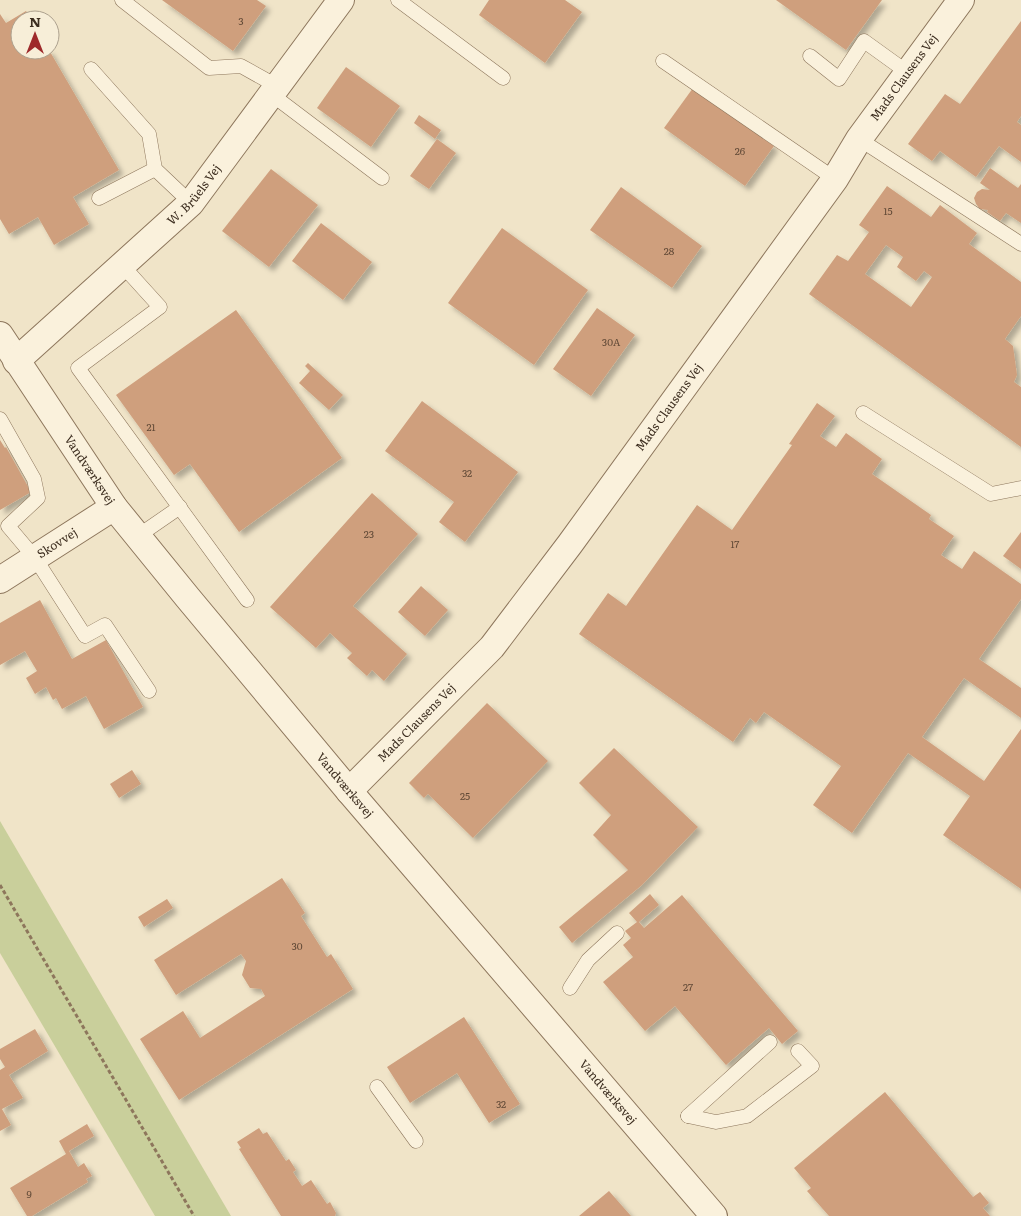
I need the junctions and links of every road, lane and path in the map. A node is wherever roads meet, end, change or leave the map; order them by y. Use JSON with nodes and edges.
{"nodes":[{"id":1,"x":122,"y":0,"type":"edge"},
{"id":2,"x":341,"y":0,"type":"edge"},
{"id":3,"x":398,"y":0,"type":"edge"},
{"id":4,"x":960,"y":0,"type":"edge"},
{"id":5,"x":810,"y":56,"type":"dead end"},
{"id":6,"x":663,"y":61,"type":"dead end"},
{"id":7,"x":92,"y":68,"type":"dead end"},
{"id":8,"x":907,"y":72,"type":"junction"},
{"id":9,"x":503,"y":78,"type":"dead end"},
{"id":10,"x":274,"y":90,"type":"junction"},
{"id":11,"x":859,"y":139,"type":"junction"},
{"id":12,"x":155,"y":169,"type":"junction"},
{"id":13,"x":382,"y":178,"type":"dead end"},
{"id":14,"x":835,"y":179,"type":"junction"},
{"id":15,"x":100,"y":198,"type":"dead end"},
{"id":16,"x":191,"y":203,"type":"junction"},
{"id":17,"x":1021,"y":244,"type":"edge"},
{"id":18,"x":122,"y":265,"type":"junction"},
{"id":19,"x":6,"y":349,"type":"edge"},
{"id":20,"x":863,"y":413,"type":"dead end"},
{"id":21,"x":0,"y":419,"type":"edge"},
{"id":22,"x":1021,"y":488,"type":"edge"},
{"id":23,"x":114,"y":507,"type":"junction"},
{"id":24,"x":180,"y":507,"type":"junction"},
{"id":25,"x":138,"y":536,"type":"junction"},
{"id":26,"x":35,"y":558,"type":"junction"},
{"id":27,"x":0,"y":580,"type":"edge"},
{"id":28,"x":248,"y":600,"type":"dead end"},
{"id":29,"x":149,"y":691,"type":"dead end"},
{"id":30,"x":349,"y":791,"type":"junction"},
{"id":31,"x":0,"y":884,"type":"edge"},
{"id":32,"x":617,"y":933,"type":"dead end"},
{"id":33,"x":570,"y":988,"type":"dead end"},
{"id":34,"x":770,"y":1042,"type":"dead end"},
{"id":35,"x":798,"y":1050,"type":"dead end"},
{"id":36,"x":377,"y":1087,"type":"dead end"},
{"id":37,"x":416,"y":1141,"type":"dead end"},
{"id":38,"x":194,"y":1216,"type":"edge"},
{"id":39,"x":714,"y":1216,"type":"edge"}],
"edges":[{"from":1,"to":10,"type":"lane"},
{"from":2,"to":10,"type":"street","name":"W. Brüels Vej"},
{"from":3,"to":9,"type":"lane"},
{"from":4,"to":8,"type":"street","name":"Mads Clausens Vej"},
{"from":5,"to":8,"type":"lane"},
{"from":6,"to":14,"type":"lane"},
{"from":7,"to":12,"type":"lane"},
{"from":8,"to":11,"type":"street","name":"Mads Clausens Vej"},
{"from":10,"to":13,"type":"lane"},
{"from":10,"to":16,"type":"street","name":"W. Brüels Vej"},
{"from":11,"to":14,"type":"street","name":"Mads Clausens Vej"},
{"from":11,"to":17,"type":"lane"},
{"from":12,"to":15,"type":"lane"},
{"from":12,"to":16,"type":"lane"},
{"from":14,"to":30,"type":"street","name":"Mads Clausens Vej"},
{"from":16,"to":18,"type":"street","name":"W. Brüels Vej"},
{"from":18,"to":19,"type":"street","name":"W. Brüels Vej"},
{"from":18,"to":24,"type":"lane"},
{"from":19,"to":23,"type":"street","name":"Vandværksvej"},
{"from":20,"to":22,"type":"lane"},
{"from":21,"to":26,"type":"lane"},
{"from":23,"to":25,"type":"street","name":"Vandværksvej"},
{"from":23,"to":26,"type":"street","name":"Skovvej"},
{"from":24,"to":25,"type":"lane"},
{"from":24,"to":28,"type":"lane"},
{"from":25,"to":30,"type":"street","name":"Vandværksvej"},
{"from":26,"to":27,"type":"street","name":"Skovvej"},
{"from":26,"to":29,"type":"lane"},
{"from":30,"to":39,"type":"street","name":"Vandværksvej"},
{"from":31,"to":38,"type":"path"},
{"from":32,"to":33,"type":"lane"},
{"from":34,"to":35,"type":"lane"},
{"from":36,"to":37,"type":"lane"}]}
